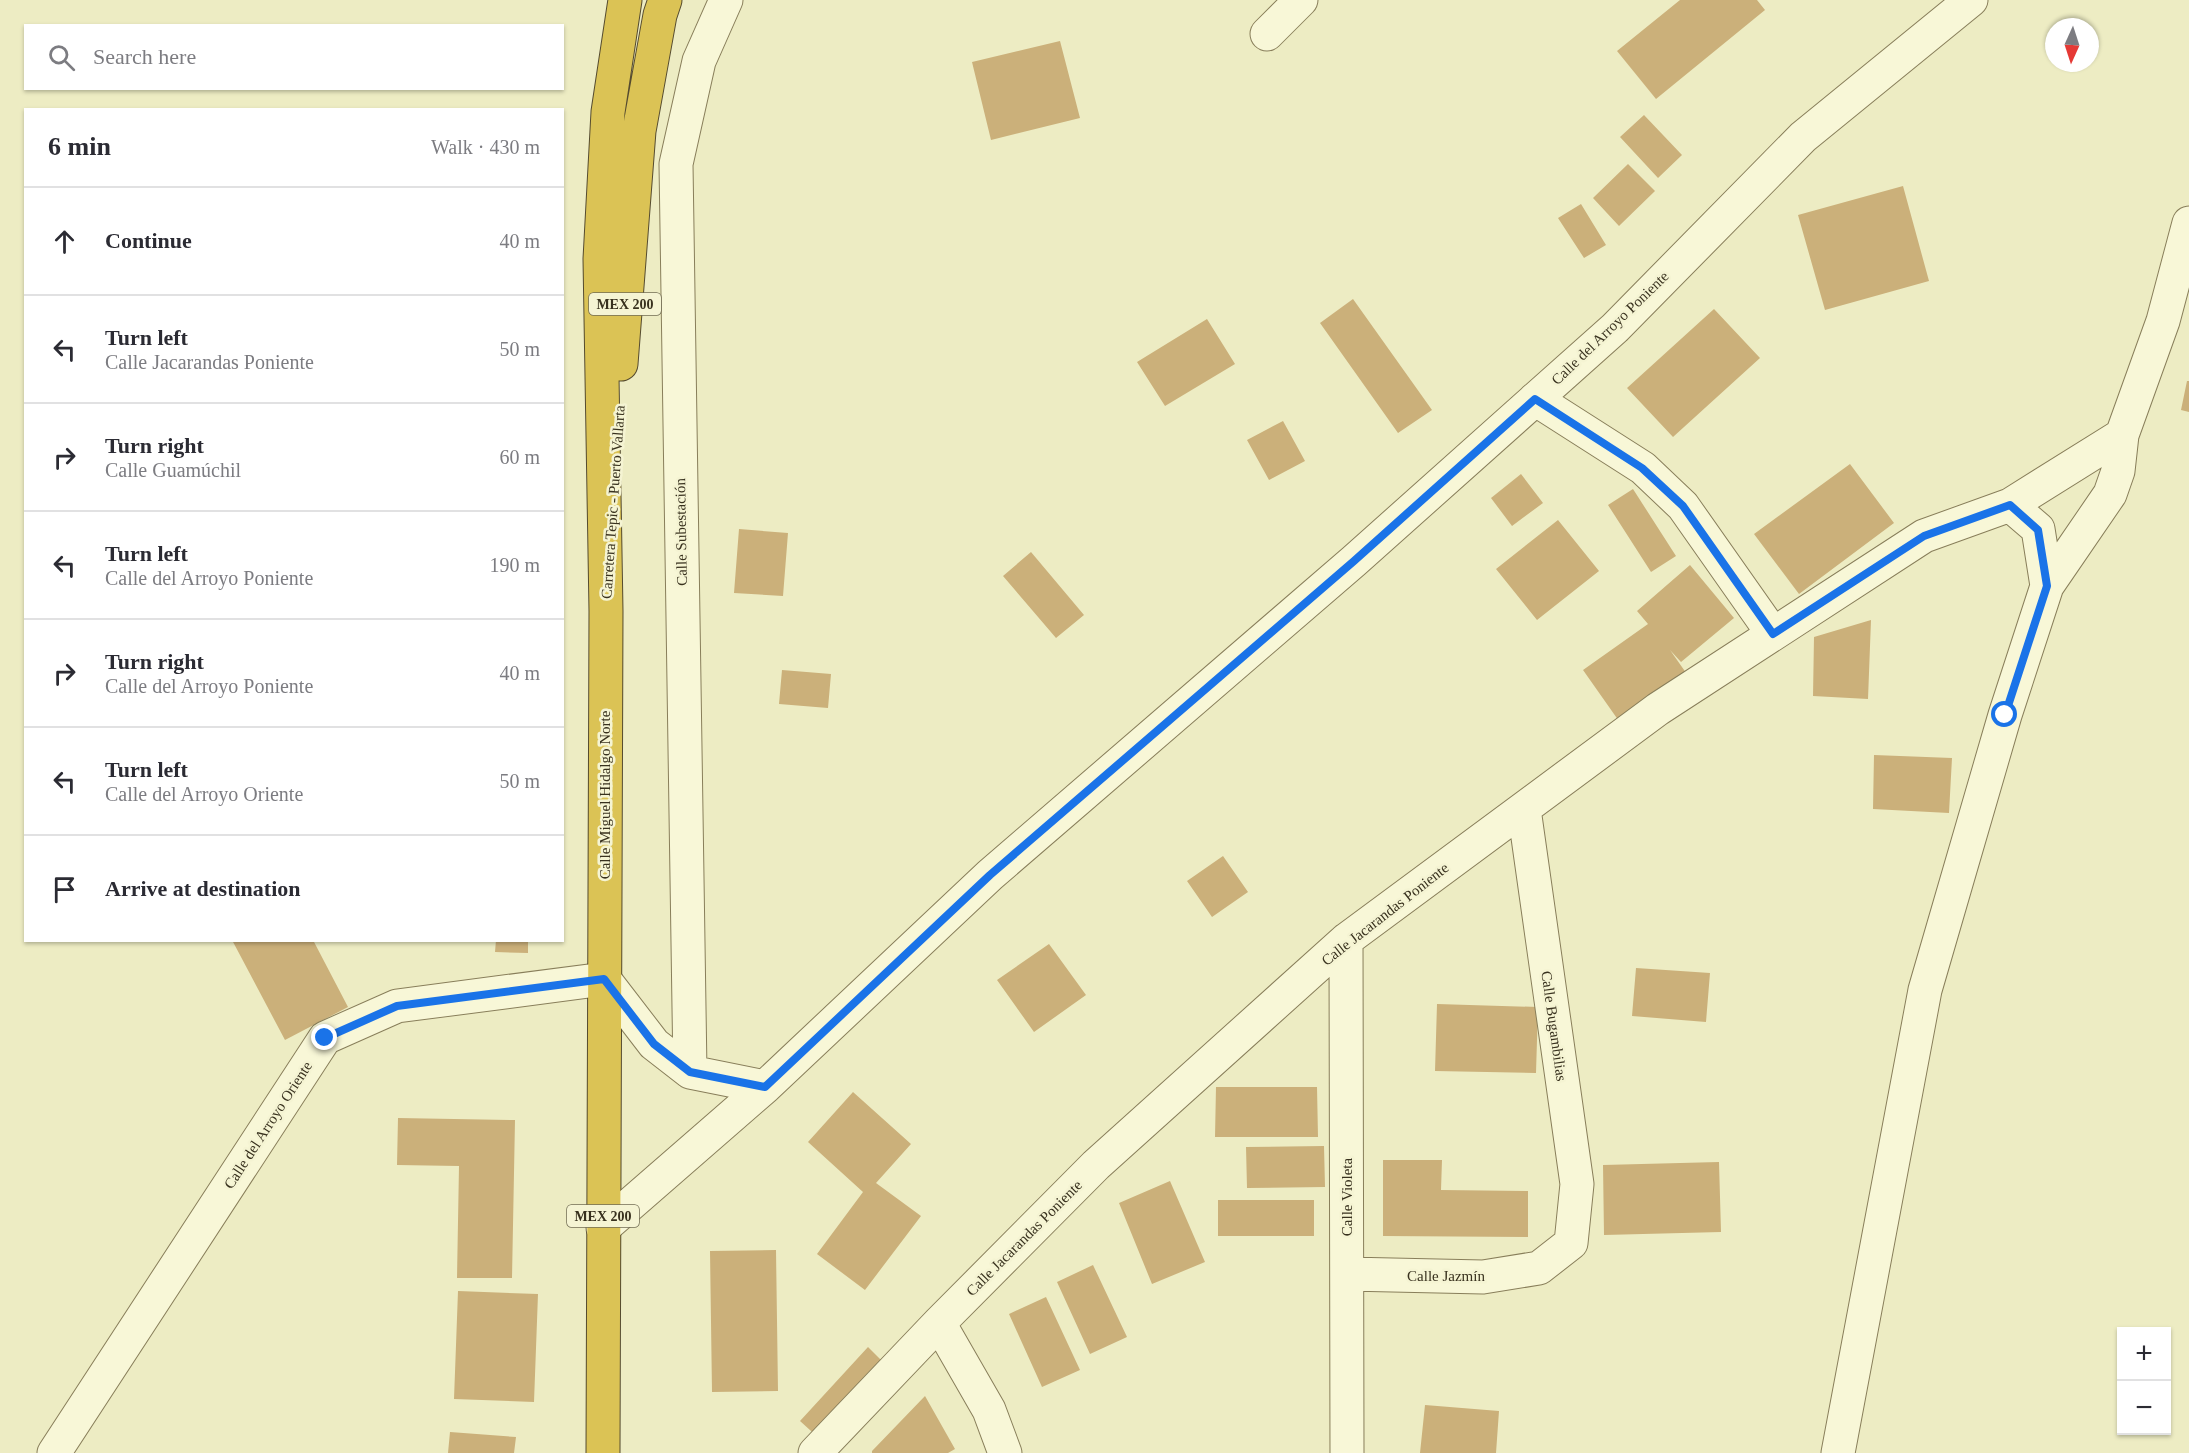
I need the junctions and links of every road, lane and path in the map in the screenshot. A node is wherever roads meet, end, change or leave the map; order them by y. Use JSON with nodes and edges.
{"nodes":[{"id":1,"x":603,"y":0,"type":"edge"},
{"id":2,"x":625,"y":0,"type":"edge"},
{"id":3,"x":665,"y":0,"type":"edge"},
{"id":4,"x":726,"y":0,"type":"edge"},
{"id":5,"x":1300,"y":0,"type":"edge"},
{"id":6,"x":1971,"y":0,"type":"edge"},
{"id":7,"x":1267,"y":34,"type":"dead end"},
{"id":8,"x":2189,"y":223,"type":"edge"},
{"id":9,"x":600,"y":259,"type":"junction"},
{"id":10,"x":1535,"y":399,"type":"junction"},
{"id":11,"x":2122,"y":435,"type":"junction"},
{"id":12,"x":2010,"y":505,"type":"junction"},
{"id":13,"x":2047,"y":586,"type":"junction"},
{"id":14,"x":606,"y":611,"type":"junction"},
{"id":15,"x":1773,"y":634,"type":"junction"},
{"id":16,"x":1524,"y":809,"type":"junction"},
{"id":17,"x":1346,"y":940,"type":"junction"},
{"id":18,"x":604,"y":979,"type":"junction"},
{"id":19,"x":690,"y":1072,"type":"junction"},
{"id":20,"x":765,"y":1087,"type":"junction"},
{"id":21,"x":603,"y":1228,"type":"junction"},
{"id":22,"x":1571,"y":1243,"type":"joint"},
{"id":23,"x":1347,"y":1274,"type":"junction"},
{"id":24,"x":939,"y":1323,"type":"junction"},
{"id":25,"x":54,"y":1453,"type":"edge"},
{"id":26,"x":603,"y":1453,"type":"edge"},
{"id":27,"x":815,"y":1453,"type":"edge"},
{"id":28,"x":1005,"y":1453,"type":"edge"},
{"id":29,"x":1347,"y":1453,"type":"edge"},
{"id":30,"x":1838,"y":1453,"type":"edge"}],
"edges":[{"from":1,"to":9,"type":"highway"},
{"from":2,"to":9,"type":"highway","name":"Carretera Tepic - Puerto Vallarta","number":"MEX 200"},
{"from":3,"to":14,"type":"highway","name":"Carretera Tepic - Puerto Vallarta","number":"MEX 200"},
{"from":4,"to":19,"type":"street","name":"Calle Subestación"},
{"from":5,"to":7,"type":"street"},
{"from":6,"to":10,"type":"street","name":"Calle del Arroyo Poniente"},
{"from":8,"to":11,"type":"street"},
{"from":9,"to":14,"type":"highway","name":"Carretera Tepic - Puerto Vallarta","number":"MEX 200"},
{"from":10,"to":15,"type":"street"},
{"from":10,"to":20,"type":"street","name":"Calle del Arroyo Poniente"},
{"from":11,"to":12,"type":"street","name":"Calle Jacarandas Poniente"},
{"from":11,"to":13,"type":"street"},
{"from":12,"to":13,"type":"street"},
{"from":12,"to":15,"type":"street","name":"Calle Jacarandas Poniente"},
{"from":13,"to":30,"type":"street"},
{"from":14,"to":18,"type":"highway","name":"Calle Miguel Hidalgo Norte","number":"MEX 200"},
{"from":15,"to":16,"type":"street","name":"Calle Jacarandas Poniente"},
{"from":16,"to":17,"type":"street","name":"Calle Jacarandas Poniente"},
{"from":16,"to":22,"type":"street","name":"Calle Bugambilias"},
{"from":17,"to":23,"type":"street","name":"Calle Violeta"},
{"from":17,"to":24,"type":"street","name":"Calle Jacarandas Poniente"},
{"from":18,"to":19,"type":"street"},
{"from":18,"to":21,"type":"highway","number":"MEX 200"},
{"from":18,"to":25,"type":"street","name":"Calle del Arroyo Oriente"},
{"from":19,"to":20,"type":"street"},
{"from":20,"to":21,"type":"street","name":"Calle del Arroyo Poniente"},
{"from":21,"to":26,"type":"highway","number":"MEX 200"},
{"from":22,"to":23,"type":"street","name":"Calle Jazmín"},
{"from":23,"to":29,"type":"street","name":"Calle Violeta"},
{"from":24,"to":27,"type":"street","name":"Calle Jacarandas Poniente"},
{"from":24,"to":28,"type":"street"}]}
